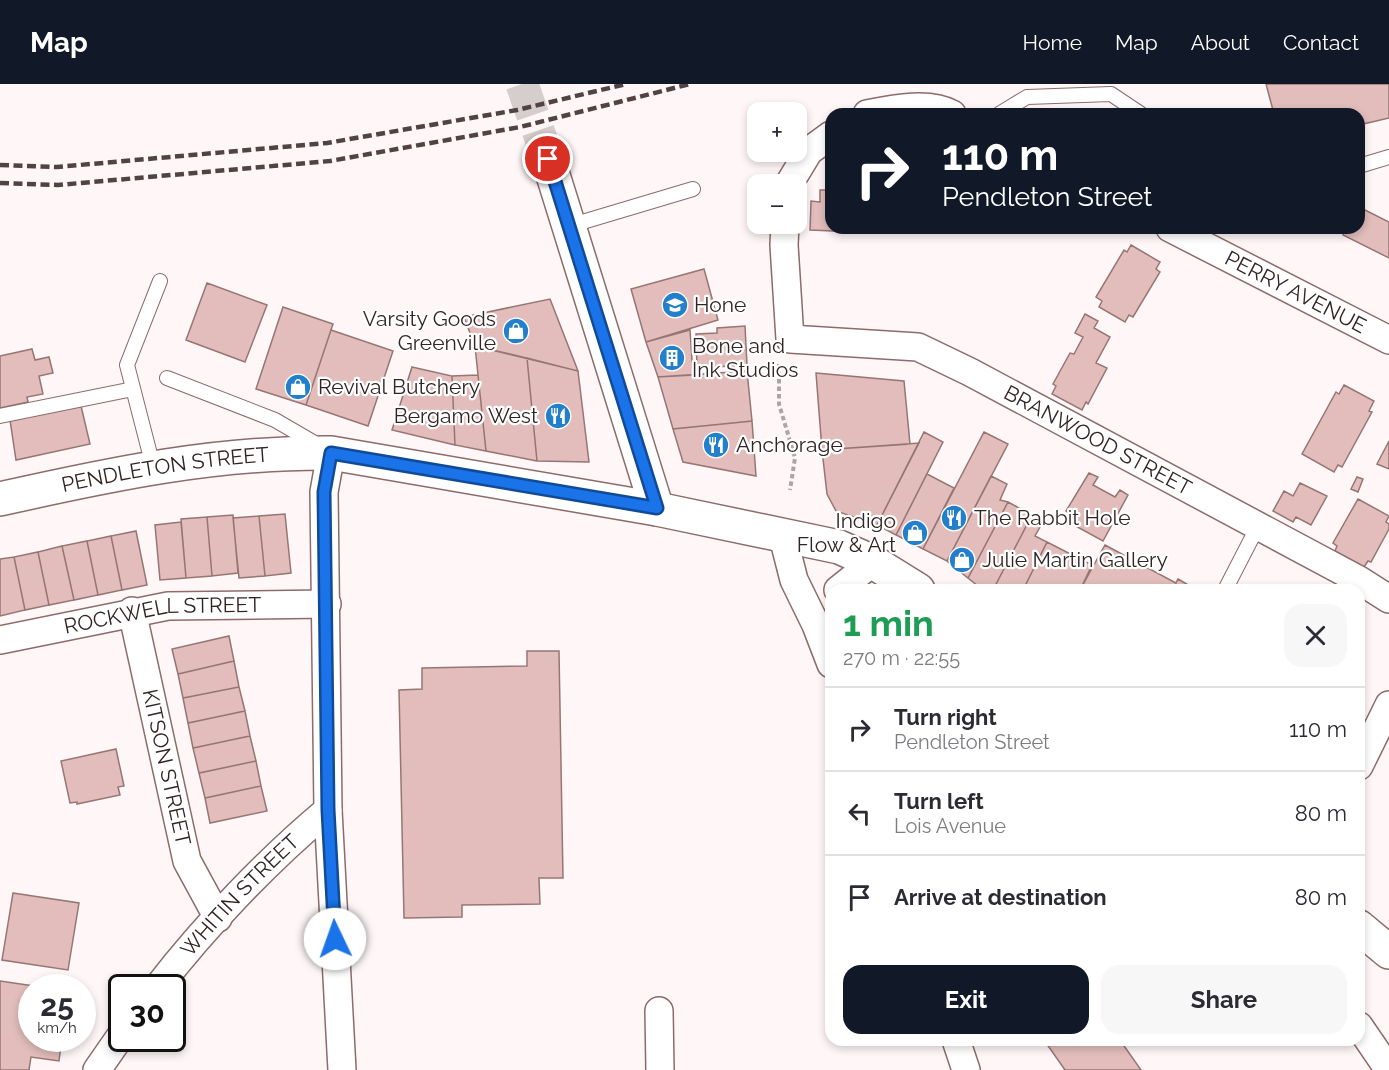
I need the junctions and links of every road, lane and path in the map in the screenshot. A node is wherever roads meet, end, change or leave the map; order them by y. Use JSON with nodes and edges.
{"nodes":[{"id":1,"x":1010,"y":108,"type":"edge"},
{"id":2,"x":1132,"y":108,"type":"edge"},
{"id":3,"x":825,"y":139,"type":"edge"},
{"id":4,"x":1389,"y":157,"type":"edge"},
{"id":5,"x":548,"y":159,"type":"tunnel mouth"},
{"id":6,"x":1365,"y":164,"type":"edge"},
{"id":7,"x":795,"y":174,"type":"edge"},
{"id":8,"x":693,"y":189,"type":"dead end"},
{"id":9,"x":569,"y":226,"type":"junction"},
{"id":10,"x":785,"y":234,"type":"edge"},
{"id":11,"x":1182,"y":234,"type":"edge"},
{"id":12,"x":160,"y":281,"type":"dead end"},
{"id":13,"x":1389,"y":340,"type":"edge"},
{"id":14,"x":788,"y":351,"type":"junction"},
{"id":15,"x":167,"y":378,"type":"dead end"},
{"id":16,"x":133,"y":389,"type":"junction"},
{"id":17,"x":0,"y":416,"type":"edge"},
{"id":18,"x":331,"y":453,"type":"junction"},
{"id":19,"x":153,"y":466,"type":"junction"},
{"id":20,"x":790,"y":490,"type":"dead end"},
{"id":21,"x":0,"y":499,"type":"edge"},
{"id":22,"x":657,"y":508,"type":"junction"},
{"id":23,"x":1258,"y":526,"type":"junction"},
{"id":24,"x":783,"y":537,"type":"junction"},
{"id":25,"x":873,"y":562,"type":"junction"},
{"id":26,"x":846,"y":584,"type":"edge"},
{"id":27,"x":908,"y":584,"type":"edge"},
{"id":28,"x":1228,"y":584,"type":"edge"},
{"id":29,"x":1362,"y":584,"type":"edge"},
{"id":30,"x":1365,"y":586,"type":"edge"},
{"id":31,"x":1389,"y":599,"type":"edge"},
{"id":32,"x":327,"y":604,"type":"junction"},
{"id":33,"x":132,"y":611,"type":"junction"},
{"id":34,"x":825,"y":611,"type":"edge"},
{"id":35,"x":816,"y":625,"type":"junction"},
{"id":36,"x":0,"y":640,"type":"edge"},
{"id":37,"x":825,"y":648,"type":"edge"},
{"id":38,"x":1389,"y":705,"type":"edge"},
{"id":39,"x":1365,"y":753,"type":"edge"},
{"id":40,"x":328,"y":810,"type":"junction"},
{"id":41,"x":218,"y":918,"type":"junction"},
{"id":42,"x":1365,"y":932,"type":"edge"},
{"id":43,"x":1389,"y":952,"type":"edge"},
{"id":44,"x":169,"y":974,"type":"edge"},
{"id":45,"x":659,"y":1011,"type":"dead end"},
{"id":46,"x":1365,"y":1035,"type":"edge"},
{"id":47,"x":958,"y":1046,"type":"edge"},
{"id":48,"x":110,"y":1052,"type":"edge"},
{"id":49,"x":98,"y":1070,"type":"edge"},
{"id":50,"x":342,"y":1070,"type":"edge"},
{"id":51,"x":660,"y":1070,"type":"edge"},
{"id":52,"x":966,"y":1070,"type":"edge"},
{"id":53,"x":1389,"y":1070,"type":"edge"}],
"edges":[{"from":1,"to":2,"type":"lane"},
{"from":3,"to":7,"type":"street"},
{"from":4,"to":6,"type":"lane"},
{"from":5,"to":9,"type":"main road"},
{"from":8,"to":9,"type":"lane"},
{"from":9,"to":22,"type":"main road"},
{"from":10,"to":14,"type":"street"},
{"from":11,"to":13,"type":"street","name":"PERRY AVENUE"},
{"from":12,"to":16,"type":"lane"},
{"from":14,"to":20,"type":"path"},
{"from":14,"to":23,"type":"street","name":"BRANWOOD STREET"},
{"from":15,"to":18,"type":"lane","name":"PENDLETON STREET"},
{"from":16,"to":17,"type":"lane"},
{"from":16,"to":19,"type":"lane"},
{"from":18,"to":19,"type":"main road","name":"PENDLETON STREET"},
{"from":18,"to":22,"type":"main road","name":"PENDLETON STREET"},
{"from":18,"to":32,"type":"street"},
{"from":19,"to":21,"type":"main road","name":"PENDLETON STREET"},
{"from":22,"to":24,"type":"main road","name":"PENDLETON STREET"},
{"from":23,"to":28,"type":"lane"},
{"from":23,"to":29,"type":"street","name":"BRANWOOD STREET"},
{"from":24,"to":25,"type":"main road","name":"PENDLETON STREET"},
{"from":24,"to":35,"type":"street"},
{"from":25,"to":26,"type":"street"},
{"from":25,"to":27,"type":"main road","name":"PENDLETON STREET"},
{"from":30,"to":31,"type":"street","name":"BRANWOOD STREET"},
{"from":32,"to":33,"type":"street","name":"ROCKWELL STREET"},
{"from":32,"to":40,"type":"street"},
{"from":33,"to":36,"type":"street","name":"ROCKWELL STREET"},
{"from":33,"to":41,"type":"street","name":"KITSON STREET"},
{"from":34,"to":35,"type":"street"},
{"from":35,"to":37,"type":"street"},
{"from":38,"to":39,"type":"street"},
{"from":40,"to":41,"type":"street","name":"WHITIN STREET"},
{"from":40,"to":50,"type":"street"},
{"from":41,"to":44,"type":"street","name":"WHITIN STREET"},
{"from":42,"to":43,"type":"main road"},
{"from":45,"to":51,"type":"street"},
{"from":46,"to":53,"type":"street"},
{"from":47,"to":52,"type":"street"},
{"from":48,"to":49,"type":"street"}]}
